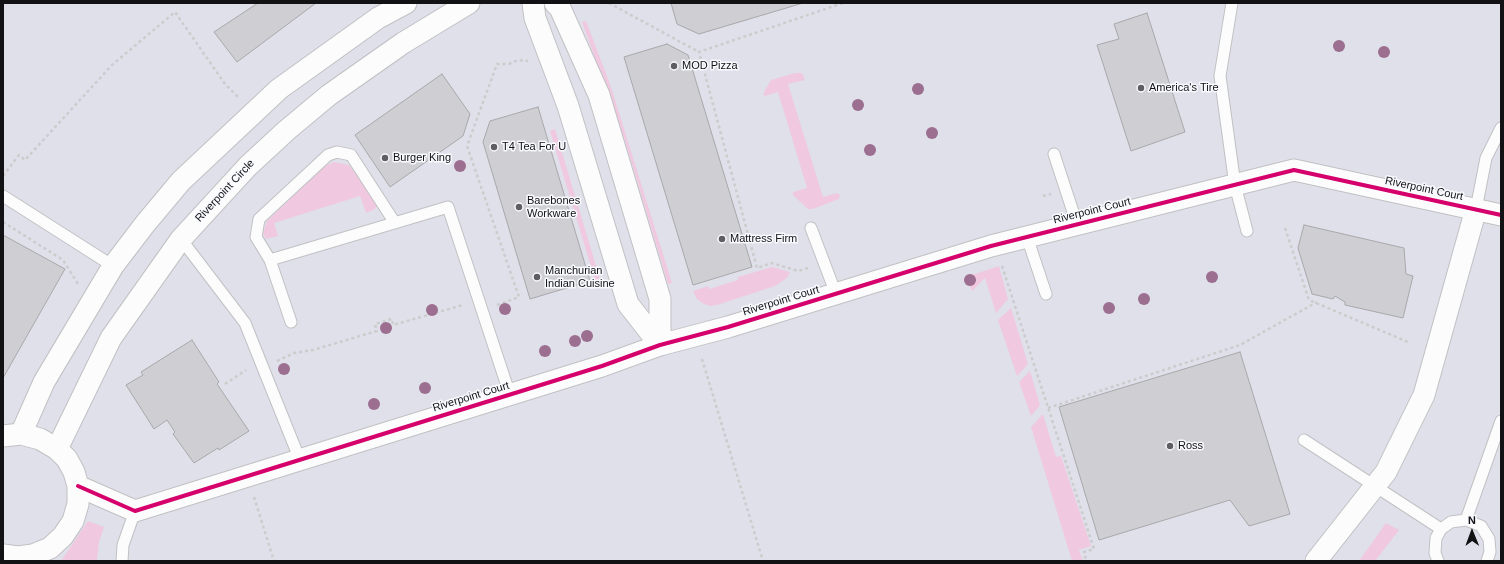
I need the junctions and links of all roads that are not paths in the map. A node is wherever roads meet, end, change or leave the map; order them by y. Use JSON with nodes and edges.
{"nodes":[{"id":1,"x":406,"y":3,"type":"edge"},
{"id":2,"x":469,"y":3,"type":"edge"},
{"id":3,"x":533,"y":3,"type":"edge"},
{"id":4,"x":555,"y":3,"type":"edge"},
{"id":5,"x":1232,"y":3,"type":"edge"},
{"id":6,"x":1501,"y":128,"type":"edge"},
{"id":7,"x":1054,"y":154,"type":"dead end"},
{"id":8,"x":1235,"y":185,"type":"junction"},
{"id":9,"x":3,"y":196,"type":"edge"},
{"id":10,"x":1476,"y":209,"type":"junction"},
{"id":11,"x":1501,"y":215,"type":"edge"},
{"id":12,"x":395,"y":223,"type":"junction"},
{"id":13,"x":1077,"y":224,"type":"junction"},
{"id":14,"x":811,"y":228,"type":"dead end"},
{"id":15,"x":1247,"y":230,"type":"dead end"},
{"id":16,"x":1027,"y":237,"type":"junction"},
{"id":17,"x":181,"y":239,"type":"junction"},
{"id":18,"x":270,"y":260,"type":"junction"},
{"id":19,"x":113,"y":266,"type":"junction"},
{"id":20,"x":836,"y":294,"type":"junction"},
{"id":21,"x":1046,"y":294,"type":"dead end"},
{"id":22,"x":291,"y":322,"type":"dead end"},
{"id":23,"x":660,"y":346,"type":"junction"},
{"id":24,"x":510,"y":395,"type":"junction"},
{"id":25,"x":1501,"y":421,"type":"edge"},
{"id":26,"x":12,"y":435,"type":"edge"},
{"id":27,"x":1304,"y":440,"type":"dead end"},
{"id":28,"x":57,"y":449,"type":"junction"},
{"id":29,"x":300,"y":460,"type":"junction"},
{"id":30,"x":78,"y":486,"type":"junction"},
{"id":31,"x":1375,"y":487,"type":"junction"},
{"id":32,"x":135,"y":511,"type":"junction"},
{"id":33,"x":1466,"y":520,"type":"junction"},
{"id":34,"x":1441,"y":529,"type":"junction"},
{"id":35,"x":3,"y":555,"type":"edge"},
{"id":36,"x":34,"y":558,"type":"edge"},
{"id":37,"x":122,"y":561,"type":"edge"},
{"id":38,"x":1316,"y":561,"type":"edge"},
{"id":39,"x":1438,"y":561,"type":"edge"},
{"id":40,"x":1487,"y":561,"type":"edge"}],
"edges":[{"from":1,"to":19,"type":"street"},
{"from":2,"to":17,"type":"street","name":"Riverpoint Circle"},
{"from":3,"to":23,"type":"street"},
{"from":4,"to":23,"type":"street"},
{"from":5,"to":8,"type":"lane"},
{"from":6,"to":10,"type":"lane"},
{"from":7,"to":13,"type":"lane"},
{"from":8,"to":10,"type":"street","name":"Riverpoint Court"},
{"from":8,"to":13,"type":"street","name":"Riverpoint Court"},
{"from":8,"to":15,"type":"lane"},
{"from":9,"to":19,"type":"lane"},
{"from":10,"to":11,"type":"street","name":"Riverpoint Court"},
{"from":10,"to":31,"type":"street"},
{"from":12,"to":18,"type":"lane"},
{"from":12,"to":18,"type":"lane"},
{"from":12,"to":24,"type":"lane"},
{"from":13,"to":16,"type":"street","name":"Riverpoint Court"},
{"from":14,"to":20,"type":"lane"},
{"from":16,"to":20,"type":"street","name":"Riverpoint Court"},
{"from":16,"to":21,"type":"lane"},
{"from":17,"to":28,"type":"street","name":"Riverpoint Circle"},
{"from":17,"to":29,"type":"lane"},
{"from":18,"to":22,"type":"lane"},
{"from":19,"to":26,"type":"street"},
{"from":20,"to":23,"type":"street","name":"Riverpoint Court"},
{"from":23,"to":24,"type":"street","name":"Riverpoint Court"},
{"from":24,"to":29,"type":"street","name":"Riverpoint Court"},
{"from":25,"to":33,"type":"lane"},
{"from":26,"to":28,"type":"street"},
{"from":27,"to":31,"type":"lane"},
{"from":28,"to":30,"type":"street"},
{"from":29,"to":32,"type":"street","name":"Riverpoint Court"},
{"from":30,"to":32,"type":"street"},
{"from":30,"to":36,"type":"street"},
{"from":31,"to":34,"type":"lane"},
{"from":31,"to":38,"type":"street"},
{"from":32,"to":37,"type":"lane"},
{"from":33,"to":34,"type":"lane"},
{"from":33,"to":40,"type":"lane"},
{"from":34,"to":39,"type":"lane"},
{"from":35,"to":36,"type":"street"}]}
